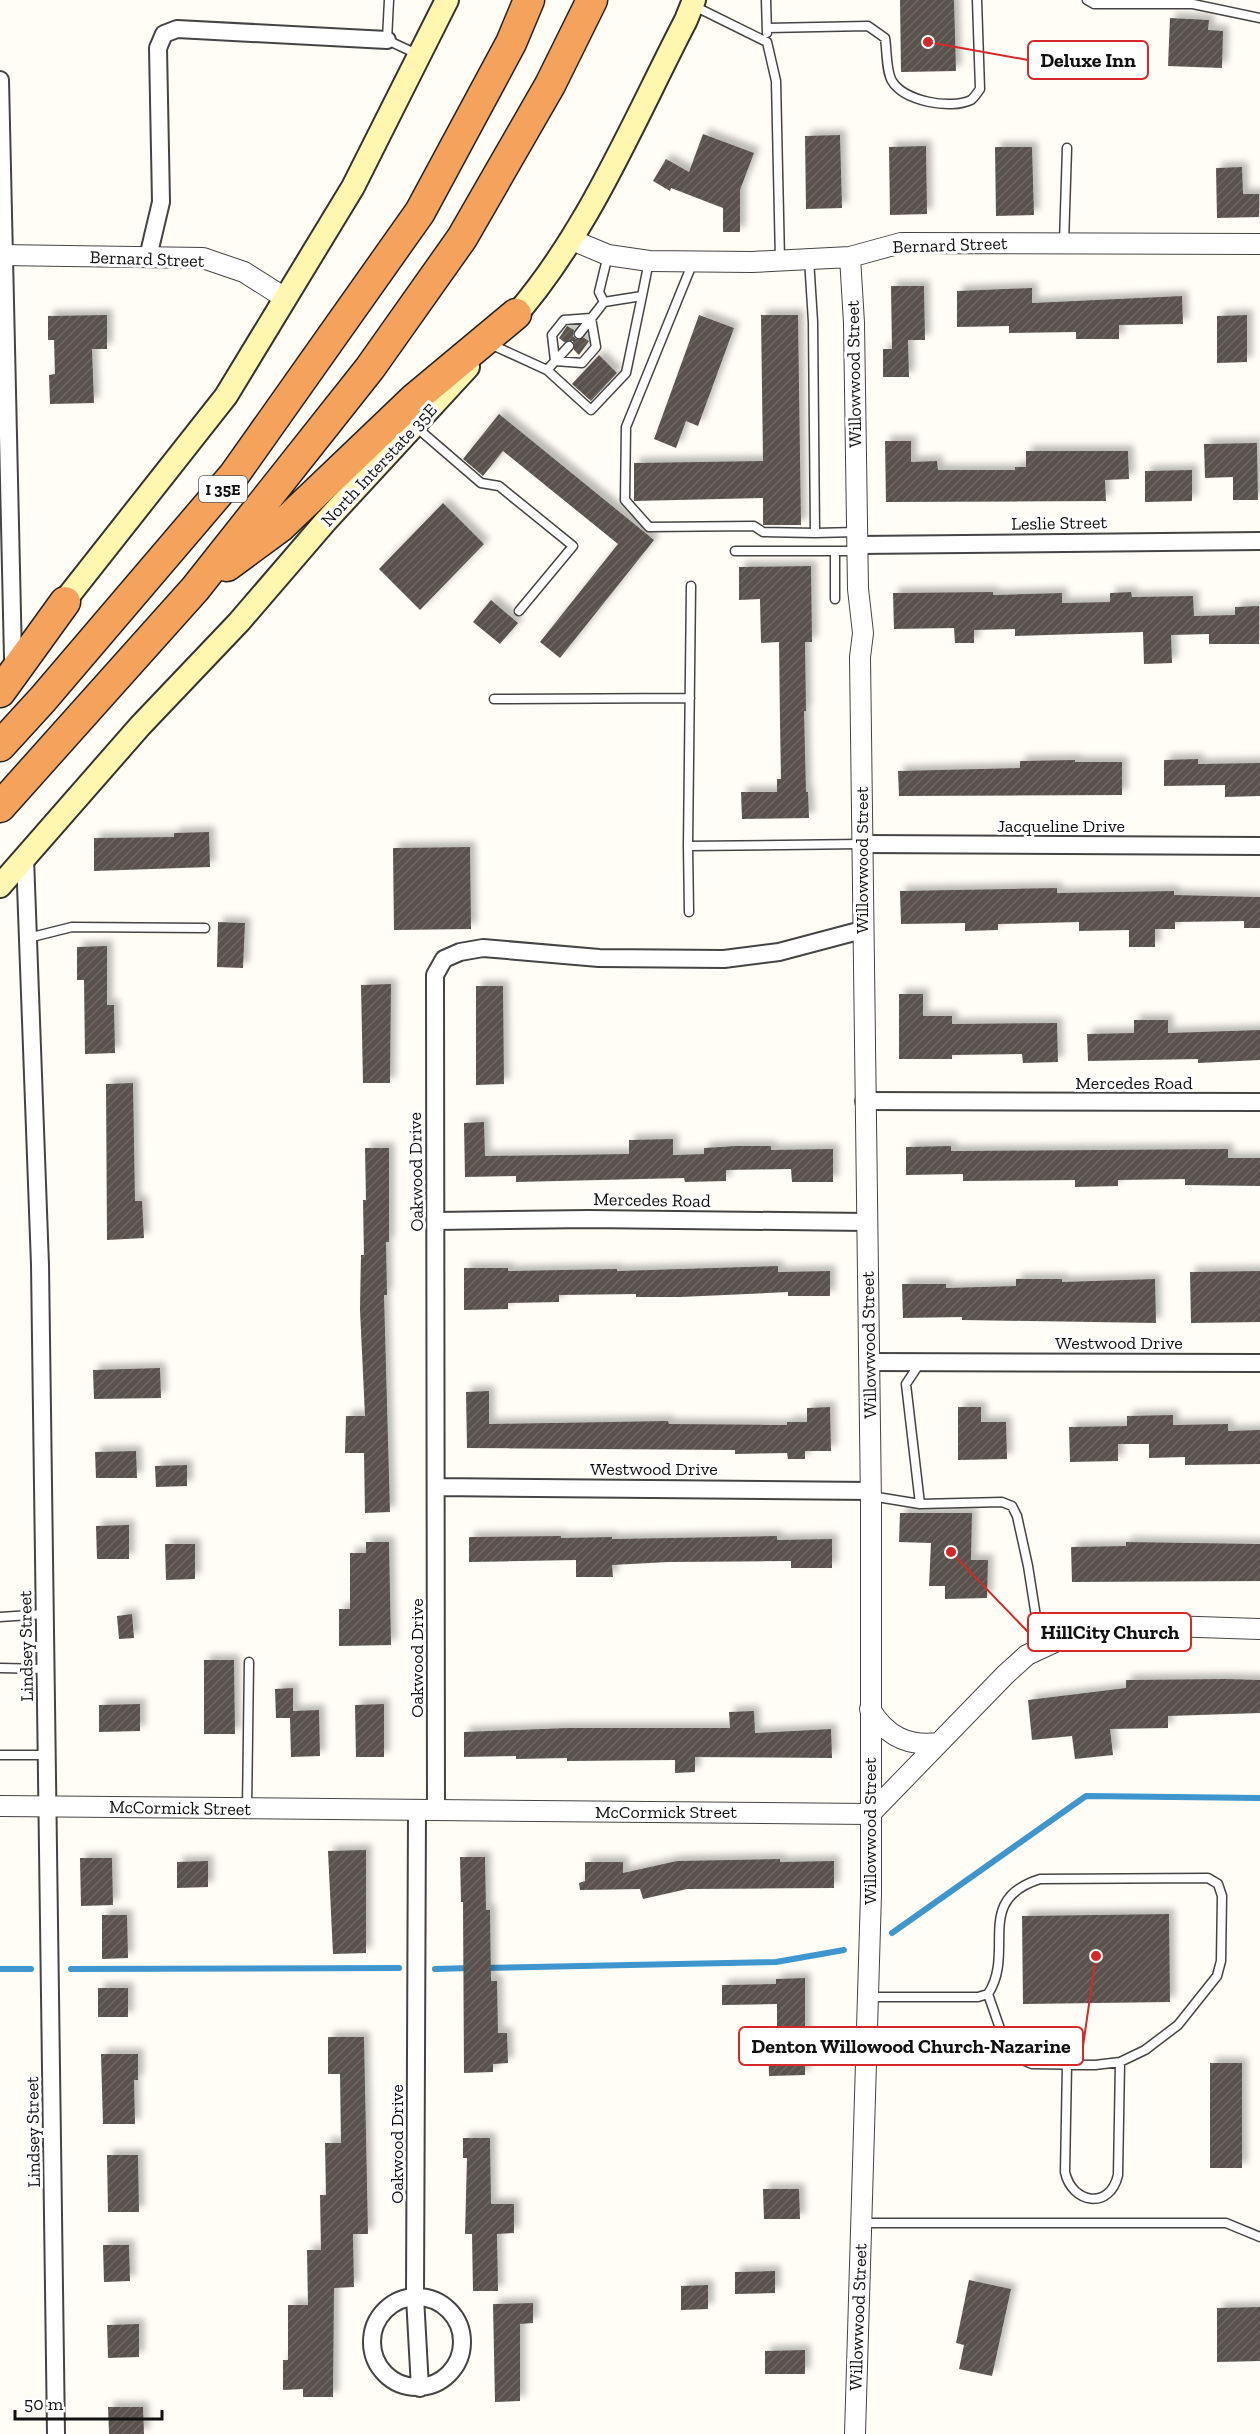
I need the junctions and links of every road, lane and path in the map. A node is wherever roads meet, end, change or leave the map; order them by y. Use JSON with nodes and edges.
{"nodes":[{"id":1,"x":389,"y":0,"type":"edge"},
{"id":2,"x":447,"y":0,"type":"edge"},
{"id":3,"x":529,"y":0,"type":"edge"},
{"id":4,"x":592,"y":0,"type":"edge"},
{"id":5,"x":766,"y":0,"type":"edge"},
{"id":6,"x":977,"y":0,"type":"edge"},
{"id":7,"x":1087,"y":0,"type":"edge"},
{"id":8,"x":1184,"y":2,"type":"edge"},
{"id":9,"x":693,"y":3,"type":"edge"},
{"id":10,"x":1260,"y":18,"type":"edge"},
{"id":11,"x":767,"y":28,"type":"junction"},
{"id":12,"x":387,"y":40,"type":"junction"},
{"id":13,"x":767,"y":42,"type":"junction"},
{"id":14,"x":420,"y":55,"type":"junction"},
{"id":15,"x":0,"y":80,"type":"edge"},
{"id":16,"x":1067,"y":148,"type":"dead end"},
{"id":17,"x":572,"y":240,"type":"junction"},
{"id":18,"x":1064,"y":243,"type":"junction"},
{"id":19,"x":1260,"y":244,"type":"edge"},
{"id":20,"x":2,"y":255,"type":"edge"},
{"id":21,"x":608,"y":255,"type":"junction"},
{"id":22,"x":148,"y":257,"type":"junction"},
{"id":23,"x":850,"y":257,"type":"junction"},
{"id":24,"x":809,"y":259,"type":"junction"},
{"id":25,"x":780,"y":260,"type":"junction"},
{"id":26,"x":649,"y":261,"type":"junction"},
{"id":27,"x":693,"y":261,"type":"junction"},
{"id":28,"x":642,"y":296,"type":"junction"},
{"id":29,"x":285,"y":298,"type":"junction"},
{"id":30,"x":604,"y":302,"type":"junction"},
{"id":31,"x":516,"y":314,"type":"joint"},
{"id":32,"x":591,"y":318,"type":"junction"},
{"id":33,"x":579,"y":334,"type":"dead end"},
{"id":34,"x":487,"y":343,"type":"junction"},
{"id":35,"x":568,"y":346,"type":"dead end"},
{"id":36,"x":555,"y":361,"type":"junction"},
{"id":37,"x":547,"y":370,"type":"junction"},
{"id":38,"x":416,"y":426,"type":"junction"},
{"id":39,"x":815,"y":532,"type":"junction"},
{"id":40,"x":1260,"y":541,"type":"edge"},
{"id":41,"x":858,"y":543,"type":"junction"},
{"id":42,"x":735,"y":551,"type":"dead end"},
{"id":43,"x":835,"y":551,"type":"junction"},
{"id":44,"x":691,"y":586,"type":"dead end"},
{"id":45,"x":195,"y":589,"type":"junction"},
{"id":46,"x":835,"y":598,"type":"dead end"},
{"id":47,"x":65,"y":602,"type":"junction"},
{"id":48,"x":519,"y":611,"type":"dead end"},
{"id":49,"x":7,"y":666,"type":"edge"},
{"id":50,"x":0,"y":692,"type":"edge"},
{"id":51,"x":690,"y":698,"type":"junction"},
{"id":52,"x":494,"y":699,"type":"dead end"},
{"id":53,"x":0,"y":746,"type":"edge"},
{"id":54,"x":0,"y":807,"type":"edge"},
{"id":55,"x":862,"y":844,"type":"junction"},
{"id":56,"x":688,"y":846,"type":"junction"},
{"id":57,"x":1260,"y":846,"type":"edge"},
{"id":58,"x":25,"y":858,"type":"junction"},
{"id":59,"x":0,"y":886,"type":"edge"},
{"id":60,"x":689,"y":912,"type":"dead end"},
{"id":61,"x":205,"y":928,"type":"dead end"},
{"id":62,"x":862,"y":930,"type":"junction"},
{"id":63,"x":28,"y":938,"type":"junction"},
{"id":64,"x":864,"y":1101,"type":"junction"},
{"id":65,"x":1260,"y":1102,"type":"edge"},
{"id":66,"x":436,"y":1221,"type":"junction"},
{"id":67,"x":867,"y":1222,"type":"junction"},
{"id":68,"x":869,"y":1362,"type":"junction"},
{"id":69,"x":920,"y":1362,"type":"junction"},
{"id":70,"x":1260,"y":1363,"type":"edge"},
{"id":71,"x":437,"y":1487,"type":"junction"},
{"id":72,"x":871,"y":1498,"type":"junction"},
{"id":73,"x":920,"y":1504,"type":"junction"},
{"id":74,"x":45,"y":1614,"type":"junction"},
{"id":75,"x":0,"y":1617,"type":"edge"},
{"id":76,"x":1260,"y":1629,"type":"edge"},
{"id":77,"x":1055,"y":1641,"type":"junction"},
{"id":78,"x":249,"y":1662,"type":"dead end"},
{"id":79,"x":0,"y":1668,"type":"edge"},
{"id":80,"x":46,"y":1669,"type":"junction"},
{"id":81,"x":870,"y":1709,"type":"junction"},
{"id":82,"x":939,"y":1743,"type":"junction"},
{"id":83,"x":0,"y":1755,"type":"edge"},
{"id":84,"x":47,"y":1755,"type":"junction"},
{"id":85,"x":0,"y":1806,"type":"edge"},
{"id":86,"x":48,"y":1807,"type":"junction"},
{"id":87,"x":247,"y":1809,"type":"junction"},
{"id":88,"x":427,"y":1811,"type":"junction"},
{"id":89,"x":870,"y":1814,"type":"junction"},
{"id":90,"x":988,"y":1994,"type":"junction"},
{"id":91,"x":867,"y":1997,"type":"junction"},
{"id":92,"x":1120,"y":2062,"type":"junction"},
{"id":93,"x":1067,"y":2065,"type":"junction"},
{"id":94,"x":860,"y":2223,"type":"junction"},
{"id":95,"x":1260,"y":2237,"type":"edge"},
{"id":96,"x":415,"y":2297,"type":"junction"},
{"id":97,"x":420,"y":2388,"type":"junction"},
{"id":98,"x":56,"y":2434,"type":"edge"},
{"id":99,"x":855,"y":2434,"type":"edge"}],
"edges":[{"from":1,"to":12,"type":"lane"},
{"from":2,"to":14,"type":"main road"},
{"from":3,"to":53,"type":"highway","number":"I 35E"},
{"from":4,"to":45,"type":"highway","number":"I 35E"},
{"from":5,"to":11,"type":"lane"},
{"from":6,"to":11,"type":"lane"},
{"from":7,"to":8,"type":"lane"},
{"from":8,"to":10,"type":"lane"},
{"from":9,"to":13,"type":"lane"},
{"from":9,"to":17,"type":"main road"},
{"from":11,"to":13,"type":"lane"},
{"from":12,"to":14,"type":"lane"},
{"from":12,"to":22,"type":"street"},
{"from":13,"to":25,"type":"lane"},
{"from":14,"to":29,"type":"main road"},
{"from":15,"to":20,"type":"street"},
{"from":16,"to":18,"type":"lane"},
{"from":17,"to":21,"type":"street","name":"Bernard Street"},
{"from":17,"to":31,"type":"main road"},
{"from":18,"to":19,"type":"street","name":"Bernard Street"},
{"from":18,"to":23,"type":"street","name":"Bernard Street"},
{"from":20,"to":22,"type":"street","name":"Bernard Street"},
{"from":20,"to":49,"type":"street"},
{"from":21,"to":26,"type":"street","name":"Bernard Street"},
{"from":21,"to":30,"type":"lane"},
{"from":22,"to":29,"type":"street","name":"Bernard Street"},
{"from":23,"to":24,"type":"street","name":"Bernard Street"},
{"from":23,"to":41,"type":"street","name":"Willowwood Street"},
{"from":24,"to":25,"type":"street","name":"Bernard Street"},
{"from":24,"to":39,"type":"lane"},
{"from":25,"to":27,"type":"street","name":"Bernard Street"},
{"from":26,"to":27,"type":"street","name":"Bernard Street"},
{"from":26,"to":28,"type":"lane"},
{"from":27,"to":39,"type":"lane"},
{"from":28,"to":30,"type":"lane"},
{"from":28,"to":37,"type":"lane"},
{"from":29,"to":47,"type":"main road"},
{"from":30,"to":32,"type":"lane"},
{"from":31,"to":34,"type":"highway"},
{"from":32,"to":33,"type":"lane"},
{"from":32,"to":36,"type":"lane"},
{"from":32,"to":36,"type":"lane"},
{"from":34,"to":37,"type":"lane"},
{"from":34,"to":38,"type":"main road","name":"North Interstate 35E"},
{"from":34,"to":45,"type":"highway"},
{"from":35,"to":36,"type":"lane"},
{"from":36,"to":37,"type":"lane"},
{"from":38,"to":48,"type":"lane"},
{"from":38,"to":58,"type":"main road","name":"North Interstate 35E"},
{"from":39,"to":41,"type":"lane"},
{"from":40,"to":41,"type":"street","name":"Leslie Street"},
{"from":41,"to":43,"type":"lane"},
{"from":41,"to":55,"type":"street","name":"Willowwood Street"},
{"from":42,"to":43,"type":"lane"},
{"from":43,"to":46,"type":"lane"},
{"from":44,"to":51,"type":"lane"},
{"from":45,"to":54,"type":"highway","number":"I 35E"},
{"from":47,"to":49,"type":"main road"},
{"from":47,"to":50,"type":"highway"},
{"from":51,"to":52,"type":"lane"},
{"from":51,"to":56,"type":"lane"},
{"from":55,"to":56,"type":"lane"},
{"from":55,"to":57,"type":"street","name":"Jacqueline Drive"},
{"from":55,"to":62,"type":"street","name":"Willowwood Street"},
{"from":56,"to":60,"type":"lane"},
{"from":58,"to":59,"type":"main road","name":"North Interstate 35E"},
{"from":58,"to":63,"type":"street","name":"Lindsey Street"},
{"from":61,"to":63,"type":"lane"},
{"from":62,"to":64,"type":"street","name":"Willowwood Street"},
{"from":62,"to":66,"type":"street","name":"Oakwood Drive"},
{"from":63,"to":74,"type":"street","name":"Lindsey Street"},
{"from":64,"to":65,"type":"street","name":"Mercedes Road"},
{"from":64,"to":67,"type":"street","name":"Willowwood Street"},
{"from":66,"to":67,"type":"street","name":"Mercedes Road"},
{"from":66,"to":71,"type":"street","name":"Oakwood Drive"},
{"from":67,"to":68,"type":"street","name":"Willowwood Street"},
{"from":68,"to":69,"type":"street","name":"Westwood Drive"},
{"from":68,"to":72,"type":"street","name":"Willowwood Street"},
{"from":69,"to":70,"type":"street","name":"Westwood Drive"},
{"from":69,"to":73,"type":"lane"},
{"from":71,"to":72,"type":"street","name":"Westwood Drive"},
{"from":71,"to":88,"type":"street","name":"Oakwood Drive"},
{"from":72,"to":73,"type":"lane"},
{"from":72,"to":81,"type":"street","name":"Willowwood Street"},
{"from":73,"to":77,"type":"lane"},
{"from":74,"to":75,"type":"lane"},
{"from":74,"to":80,"type":"street","name":"Lindsey Street"},
{"from":76,"to":77,"type":"street"},
{"from":77,"to":82,"type":"street"},
{"from":78,"to":87,"type":"lane"},
{"from":79,"to":80,"type":"lane"},
{"from":80,"to":84,"type":"street","name":"Lindsey Street"},
{"from":81,"to":82,"type":"street"},
{"from":81,"to":89,"type":"street","name":"Willowwood Street"},
{"from":82,"to":89,"type":"street"},
{"from":83,"to":84,"type":"lane"},
{"from":84,"to":86,"type":"street","name":"Lindsey Street"},
{"from":85,"to":86,"type":"street","name":"McCormick Street"},
{"from":86,"to":87,"type":"street","name":"McCormick Street"},
{"from":86,"to":98,"type":"street","name":"Lindsey Street"},
{"from":87,"to":88,"type":"street","name":"McCormick Street"},
{"from":88,"to":89,"type":"street","name":"McCormick Street"},
{"from":88,"to":96,"type":"street","name":"Oakwood Drive"},
{"from":89,"to":91,"type":"street","name":"Willowwood Street"},
{"from":90,"to":91,"type":"lane"},
{"from":90,"to":92,"type":"lane"},
{"from":90,"to":93,"type":"lane"},
{"from":91,"to":94,"type":"street","name":"Willowwood Street"},
{"from":92,"to":93,"type":"lane"},
{"from":92,"to":93,"type":"lane"},
{"from":94,"to":95,"type":"lane"},
{"from":94,"to":99,"type":"street","name":"Willowwood Street"},
{"from":96,"to":97,"type":"street","name":"Oakwood Drive"},
{"from":96,"to":97,"type":"street"},
{"from":96,"to":97,"type":"street"}]}
